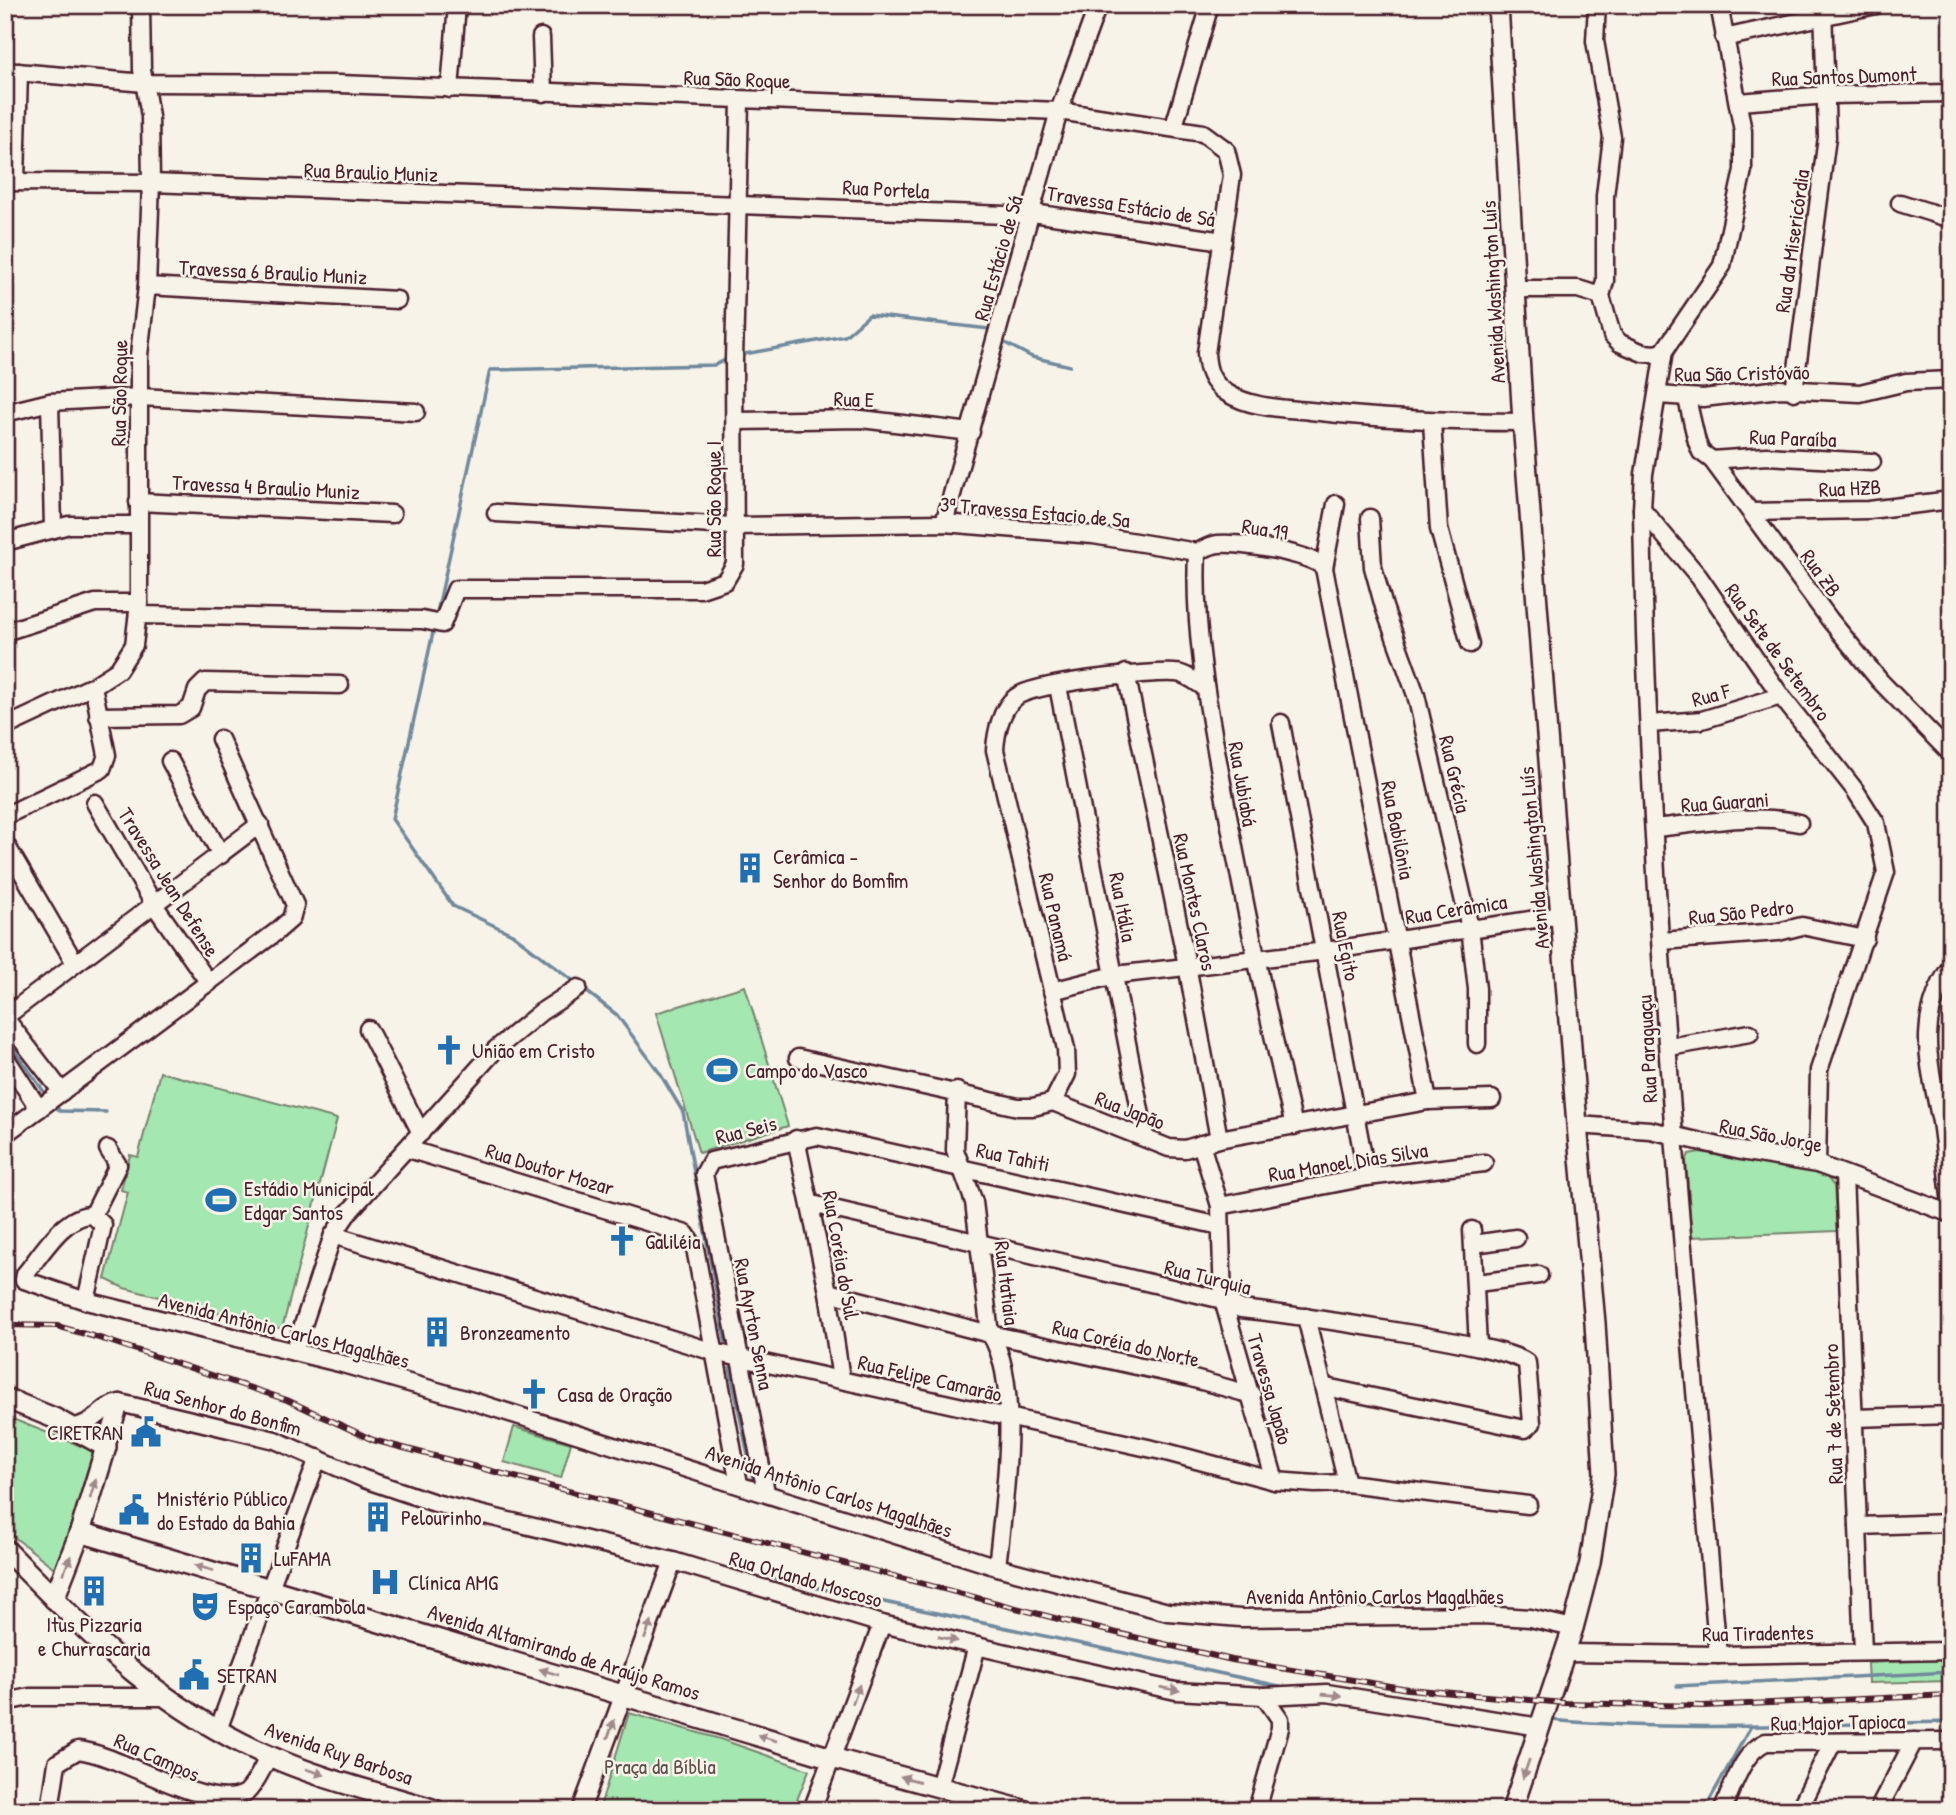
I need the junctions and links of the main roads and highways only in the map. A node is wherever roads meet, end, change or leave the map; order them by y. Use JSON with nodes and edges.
{"nodes":[{"id":1,"x":1498,"y":5,"type":"edge"},
{"id":2,"x":5,"y":1398,"type":"edge"},
{"id":3,"x":80,"y":1532,"type":"junction"},
{"id":4,"x":5,"y":1549,"type":"edge"},
{"id":5,"x":54,"y":1599,"type":"junction"},
{"id":6,"x":435,"y":1810,"type":"edge"},
{"id":7,"x":1023,"y":1810,"type":"edge"},
{"id":8,"x":1512,"y":1810,"type":"edge"}],
"edges":[{"from":1,"to":8,"type":"main road","name":"Avenida Washington Luís","one_way":true},
{"from":3,"to":2,"type":"main road","one_way":true},
{"from":5,"to":3,"type":"main road","one_way":true},
{"from":7,"to":3,"type":"main road","name":"Avenida Altamirando de Araújo Ramos","one_way":true},
{"from":4,"to":5,"type":"main road","name":"Avenida Ruy Barbosa"},
{"from":5,"to":6,"type":"main road","name":"Avenida Ruy Barbosa","one_way":true}]}
